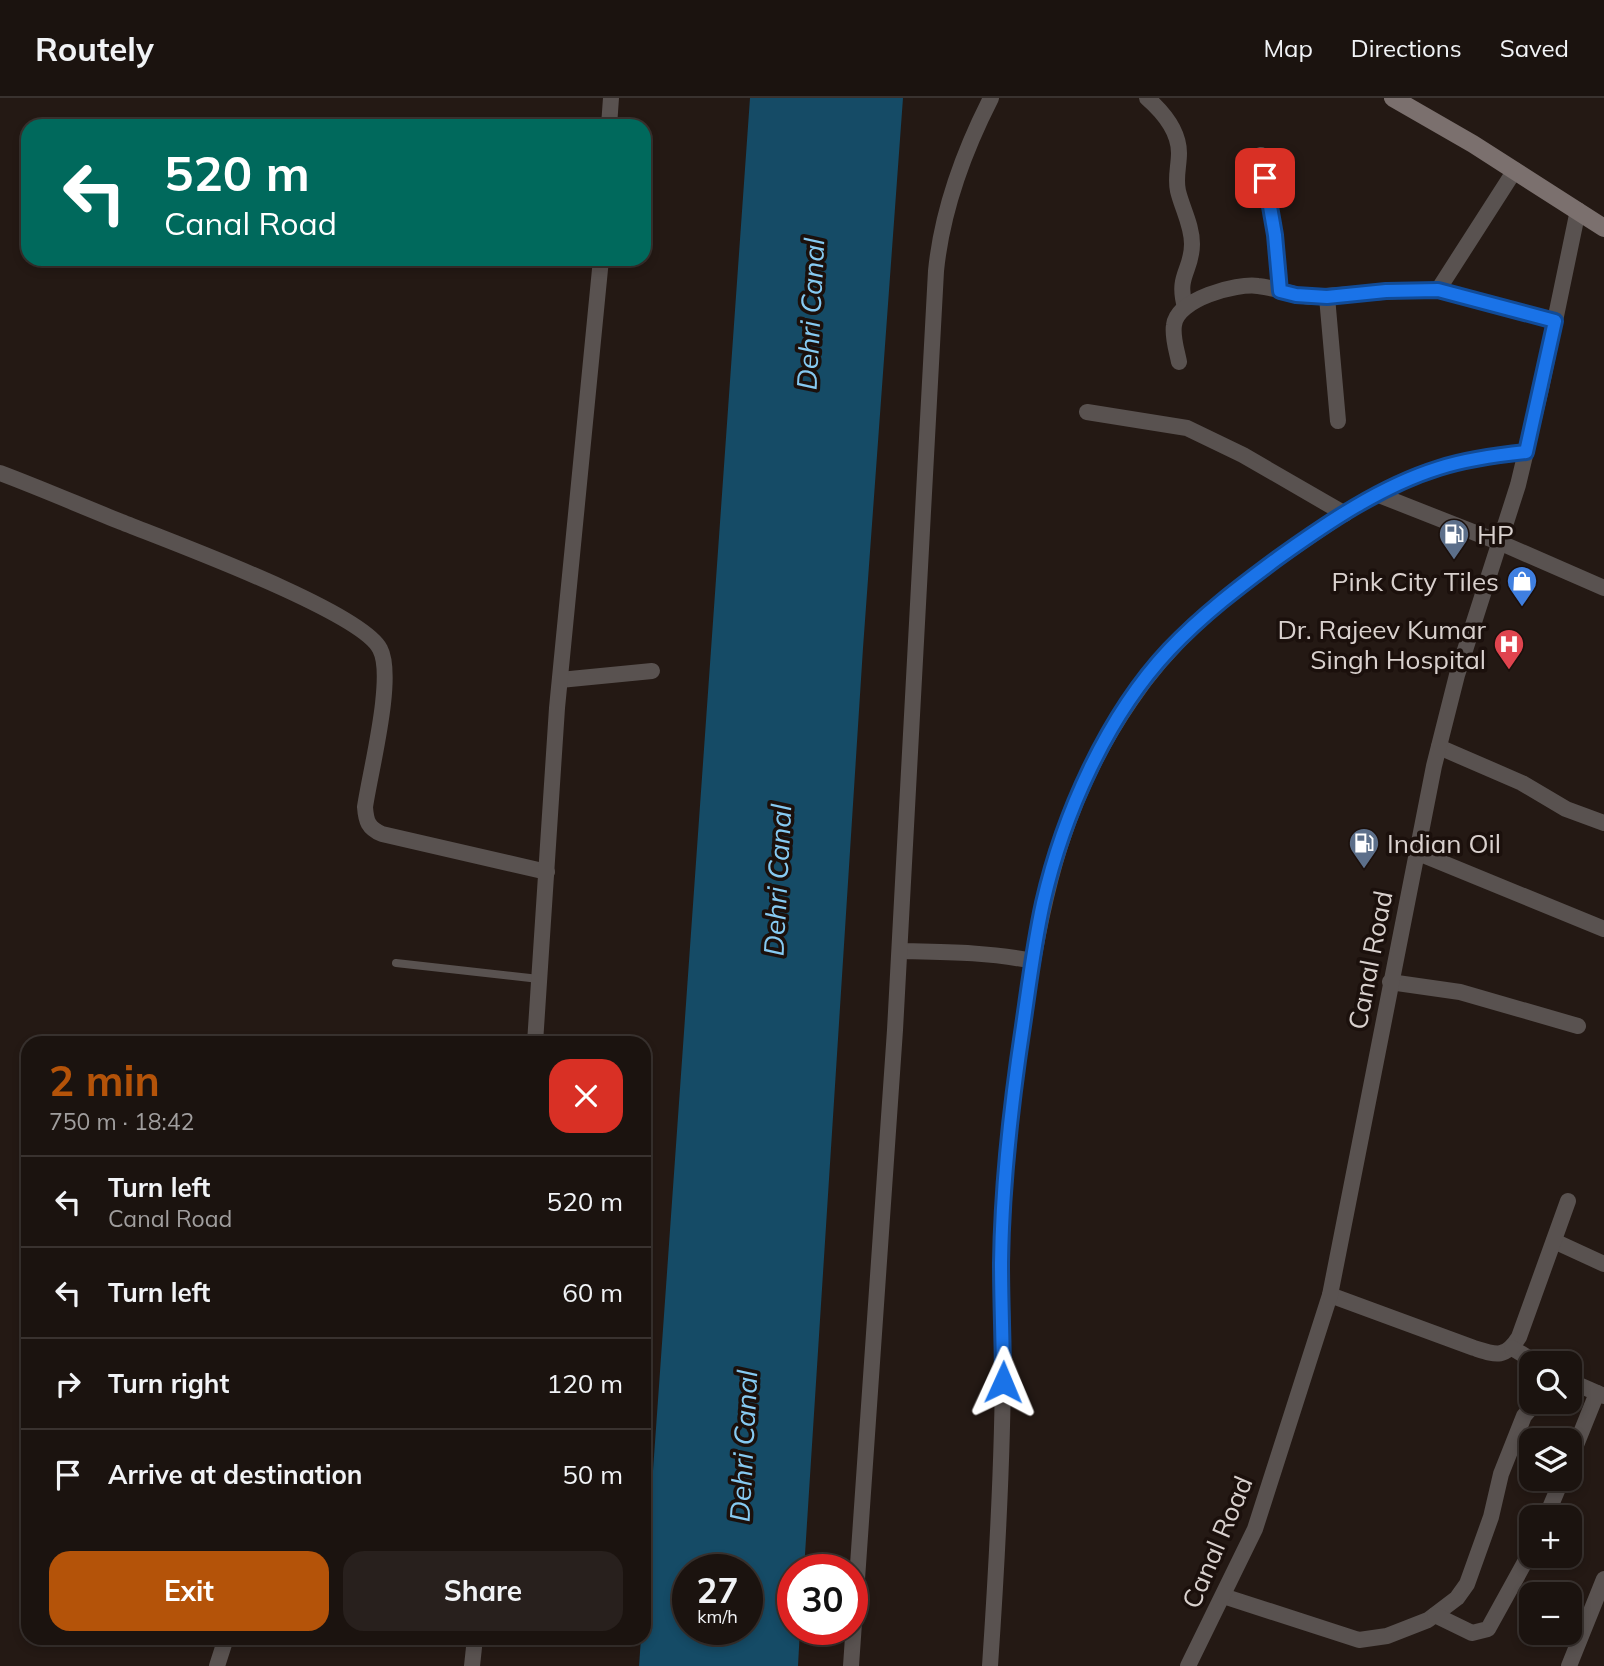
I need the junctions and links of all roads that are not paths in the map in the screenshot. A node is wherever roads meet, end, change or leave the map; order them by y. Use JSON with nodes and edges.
{"nodes":[{"id":1,"x":611,"y":98,"type":"edge"},
{"id":2,"x":991,"y":98,"type":"edge"},
{"id":3,"x":1147,"y":98,"type":"edge"},
{"id":4,"x":1393,"y":98,"type":"edge"},
{"id":5,"x":610,"y":119,"type":"edge"},
{"id":6,"x":1261,"y":155,"type":"dead end"},
{"id":7,"x":1515,"y":170,"type":"junction"},
{"id":8,"x":1578,"y":210,"type":"junction"},
{"id":9,"x":1604,"y":228,"type":"edge"},
{"id":10,"x":600,"y":266,"type":"edge"},
{"id":11,"x":1438,"y":290,"type":"junction"},
{"id":12,"x":1280,"y":291,"type":"junction"},
{"id":13,"x":1327,"y":297,"type":"junction"},
{"id":14,"x":1185,"y":307,"type":"junction"},
{"id":15,"x":1555,"y":321,"type":"junction"},
{"id":16,"x":1179,"y":362,"type":"dead end"},
{"id":17,"x":1087,"y":412,"type":"dead end"},
{"id":18,"x":1338,"y":421,"type":"dead end"},
{"id":19,"x":1526,"y":452,"type":"junction"},
{"id":20,"x":0,"y":473,"type":"edge"},
{"id":21,"x":1379,"y":495,"type":"junction"},
{"id":22,"x":1345,"y":514,"type":"junction"},
{"id":23,"x":1501,"y":542,"type":"junction"},
{"id":24,"x":1604,"y":588,"type":"edge"},
{"id":25,"x":652,"y":671,"type":"dead end"},
{"id":26,"x":559,"y":680,"type":"junction"},
{"id":27,"x":1439,"y":747,"type":"junction"},
{"id":28,"x":1604,"y":823,"type":"edge"},
{"id":29,"x":1416,"y":852,"type":"junction"},
{"id":30,"x":547,"y":872,"type":"junction"},
{"id":31,"x":1604,"y":929,"type":"edge"},
{"id":32,"x":900,"y":951,"type":"junction"},
{"id":33,"x":1033,"y":961,"type":"junction"},
{"id":34,"x":396,"y":963,"type":"dead end"},
{"id":35,"x":540,"y":979,"type":"junction"},
{"id":36,"x":1390,"y":982,"type":"junction"},
{"id":37,"x":1578,"y":1026,"type":"dead end"},
{"id":38,"x":536,"y":1036,"type":"edge"},
{"id":39,"x":1568,"y":1201,"type":"dead end"},
{"id":40,"x":1554,"y":1241,"type":"junction"},
{"id":41,"x":1604,"y":1264,"type":"edge"},
{"id":42,"x":1329,"y":1295,"type":"junction"},
{"id":43,"x":1512,"y":1348,"type":"junction"},
{"id":44,"x":1519,"y":1352,"type":"edge"},
{"id":45,"x":1582,"y":1386,"type":"edge"},
{"id":46,"x":1601,"y":1395,"type":"edge"},
{"id":47,"x":1526,"y":1414,"type":"edge"},
{"id":48,"x":1582,"y":1435,"type":"edge"},
{"id":49,"x":1521,"y":1568,"type":"edge"},
{"id":50,"x":1604,"y":1579,"type":"edge"},
{"id":51,"x":1223,"y":1596,"type":"junction"},
{"id":52,"x":1436,"y":1615,"type":"junction"},
{"id":53,"x":224,"y":1645,"type":"edge"},
{"id":54,"x":474,"y":1645,"type":"edge"},
{"id":55,"x":854,"y":1665,"type":"edge"},
{"id":56,"x":217,"y":1666,"type":"edge"},
{"id":57,"x":472,"y":1666,"type":"edge"},
{"id":58,"x":990,"y":1666,"type":"edge"},
{"id":59,"x":1188,"y":1666,"type":"edge"},
{"id":60,"x":1569,"y":1666,"type":"edge"}],
"edges":[{"from":1,"to":5,"type":"street"},
{"from":2,"to":32,"type":"street"},
{"from":3,"to":14,"type":"street"},
{"from":4,"to":7,"type":"main road"},
{"from":6,"to":12,"type":"street"},
{"from":7,"to":8,"type":"main road"},
{"from":7,"to":11,"type":"street"},
{"from":8,"to":9,"type":"main road"},
{"from":8,"to":15,"type":"street","name":"Canal Road"},
{"from":10,"to":26,"type":"street"},
{"from":11,"to":13,"type":"street"},
{"from":11,"to":15,"type":"street"},
{"from":12,"to":13,"type":"street"},
{"from":12,"to":14,"type":"street"},
{"from":13,"to":18,"type":"street"},
{"from":14,"to":16,"type":"street"},
{"from":15,"to":19,"type":"street","name":"Canal Road"},
{"from":17,"to":22,"type":"street"},
{"from":19,"to":21,"type":"street"},
{"from":19,"to":23,"type":"street","name":"Canal Road"},
{"from":20,"to":30,"type":"street"},
{"from":21,"to":22,"type":"street"},
{"from":21,"to":23,"type":"street"},
{"from":22,"to":33,"type":"street"},
{"from":23,"to":24,"type":"street"},
{"from":23,"to":27,"type":"street","name":"Canal Road"},
{"from":25,"to":26,"type":"street"},
{"from":26,"to":30,"type":"street"},
{"from":27,"to":28,"type":"street"},
{"from":27,"to":29,"type":"street","name":"Canal Road"},
{"from":29,"to":31,"type":"street"},
{"from":29,"to":36,"type":"street","name":"Canal Road"},
{"from":30,"to":35,"type":"street"},
{"from":32,"to":33,"type":"street"},
{"from":32,"to":55,"type":"street"},
{"from":33,"to":58,"type":"street"},
{"from":34,"to":35,"type":"lane"},
{"from":35,"to":38,"type":"street"},
{"from":36,"to":37,"type":"street"},
{"from":36,"to":42,"type":"street","name":"Canal Road"},
{"from":39,"to":40,"type":"street"},
{"from":40,"to":41,"type":"street"},
{"from":40,"to":43,"type":"street"},
{"from":42,"to":43,"type":"street"},
{"from":42,"to":51,"type":"street","name":"Canal Road"},
{"from":43,"to":44,"type":"street"},
{"from":45,"to":46,"type":"street"},
{"from":46,"to":48,"type":"street"},
{"from":47,"to":52,"type":"street"},
{"from":49,"to":52,"type":"street"},
{"from":50,"to":60,"type":"street"},
{"from":51,"to":52,"type":"street"},
{"from":51,"to":59,"type":"street","name":"Canal Road"},
{"from":53,"to":56,"type":"street"},
{"from":54,"to":57,"type":"street"}]}
